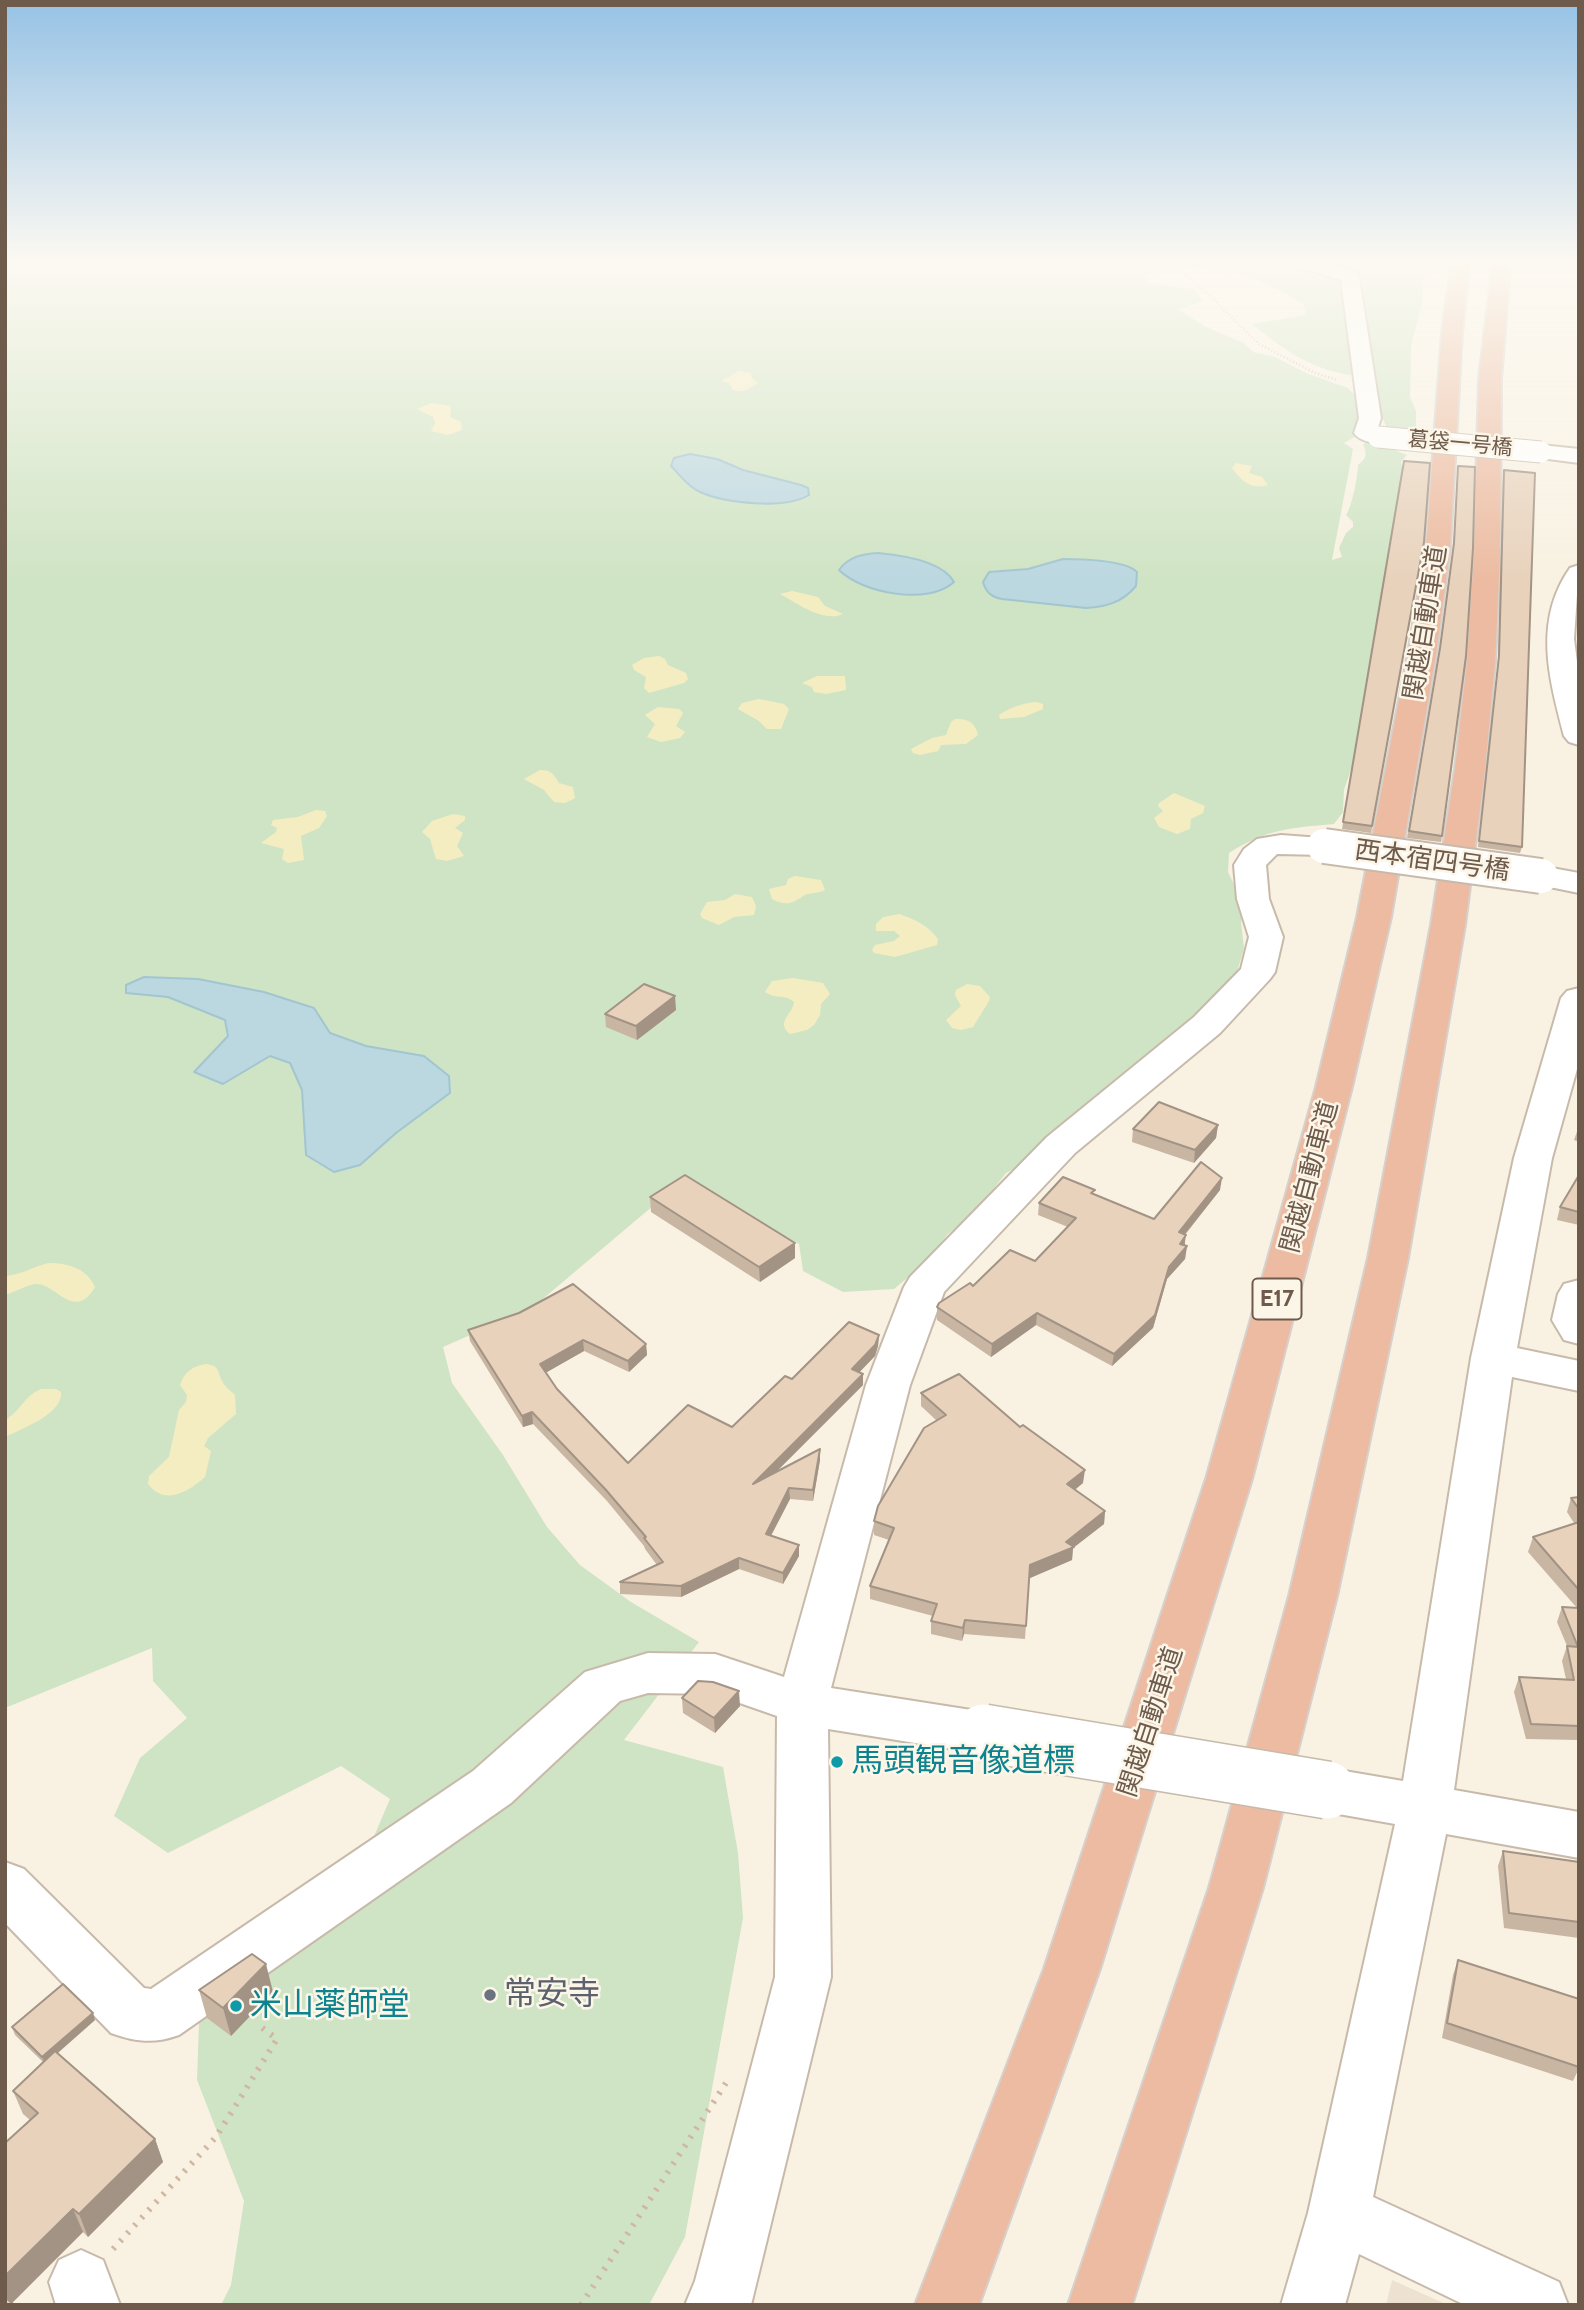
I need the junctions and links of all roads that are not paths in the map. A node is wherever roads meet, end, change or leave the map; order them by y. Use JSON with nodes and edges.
{"nodes":[{"id":1,"x":1363,"y":367,"type":"edge"},
{"id":2,"x":1450,"y":367,"type":"edge"},
{"id":3,"x":1491,"y":367,"type":"edge"},
{"id":4,"x":1579,"y":456,"type":"edge"},
{"id":5,"x":1579,"y":573,"type":"edge"},
{"id":6,"x":1579,"y":736,"type":"edge"},
{"id":7,"x":1579,"y":883,"type":"edge"},
{"id":8,"x":1579,"y":998,"type":"edge"},
{"id":9,"x":1579,"y":1294,"type":"edge"},
{"id":10,"x":1579,"y":1330,"type":"edge"},
{"id":11,"x":1493,"y":1358,"type":"junction"},
{"id":12,"x":1579,"y":1376,"type":"edge"},
{"id":13,"x":802,"y":1704,"type":"junction"},
{"id":14,"x":1425,"y":1807,"type":"junction"},
{"id":15,"x":1579,"y":1836,"type":"edge"},
{"id":16,"x":5,"y":1886,"type":"edge"},
{"id":17,"x":1339,"y":2213,"type":"junction"},
{"id":18,"x":717,"y":2305,"type":"edge"},
{"id":19,"x":947,"y":2305,"type":"edge"},
{"id":20,"x":1100,"y":2305,"type":"edge"},
{"id":21,"x":1313,"y":2305,"type":"edge"},
{"id":22,"x":1536,"y":2305,"type":"edge"}],
"edges":[{"from":1,"to":4,"type":"street","name":"葛袋一号橋","bridge":true},
{"from":2,"to":19,"type":"highway","name":"関越自動車道","number":"E17"},
{"from":3,"to":20,"type":"highway","name":"関越自動車道"},
{"from":5,"to":6,"type":"street"},
{"from":7,"to":13,"type":"street","name":"西本宿四号橋","bridge":true},
{"from":8,"to":11,"type":"street"},
{"from":9,"to":10,"type":"street"},
{"from":11,"to":12,"type":"street"},
{"from":11,"to":14,"type":"street"},
{"from":13,"to":14,"type":"street","bridge":true},
{"from":13,"to":16,"type":"street"},
{"from":13,"to":18,"type":"street"},
{"from":14,"to":15,"type":"street"},
{"from":14,"to":17,"type":"street"},
{"from":17,"to":21,"type":"street"},
{"from":17,"to":22,"type":"street"}]}
